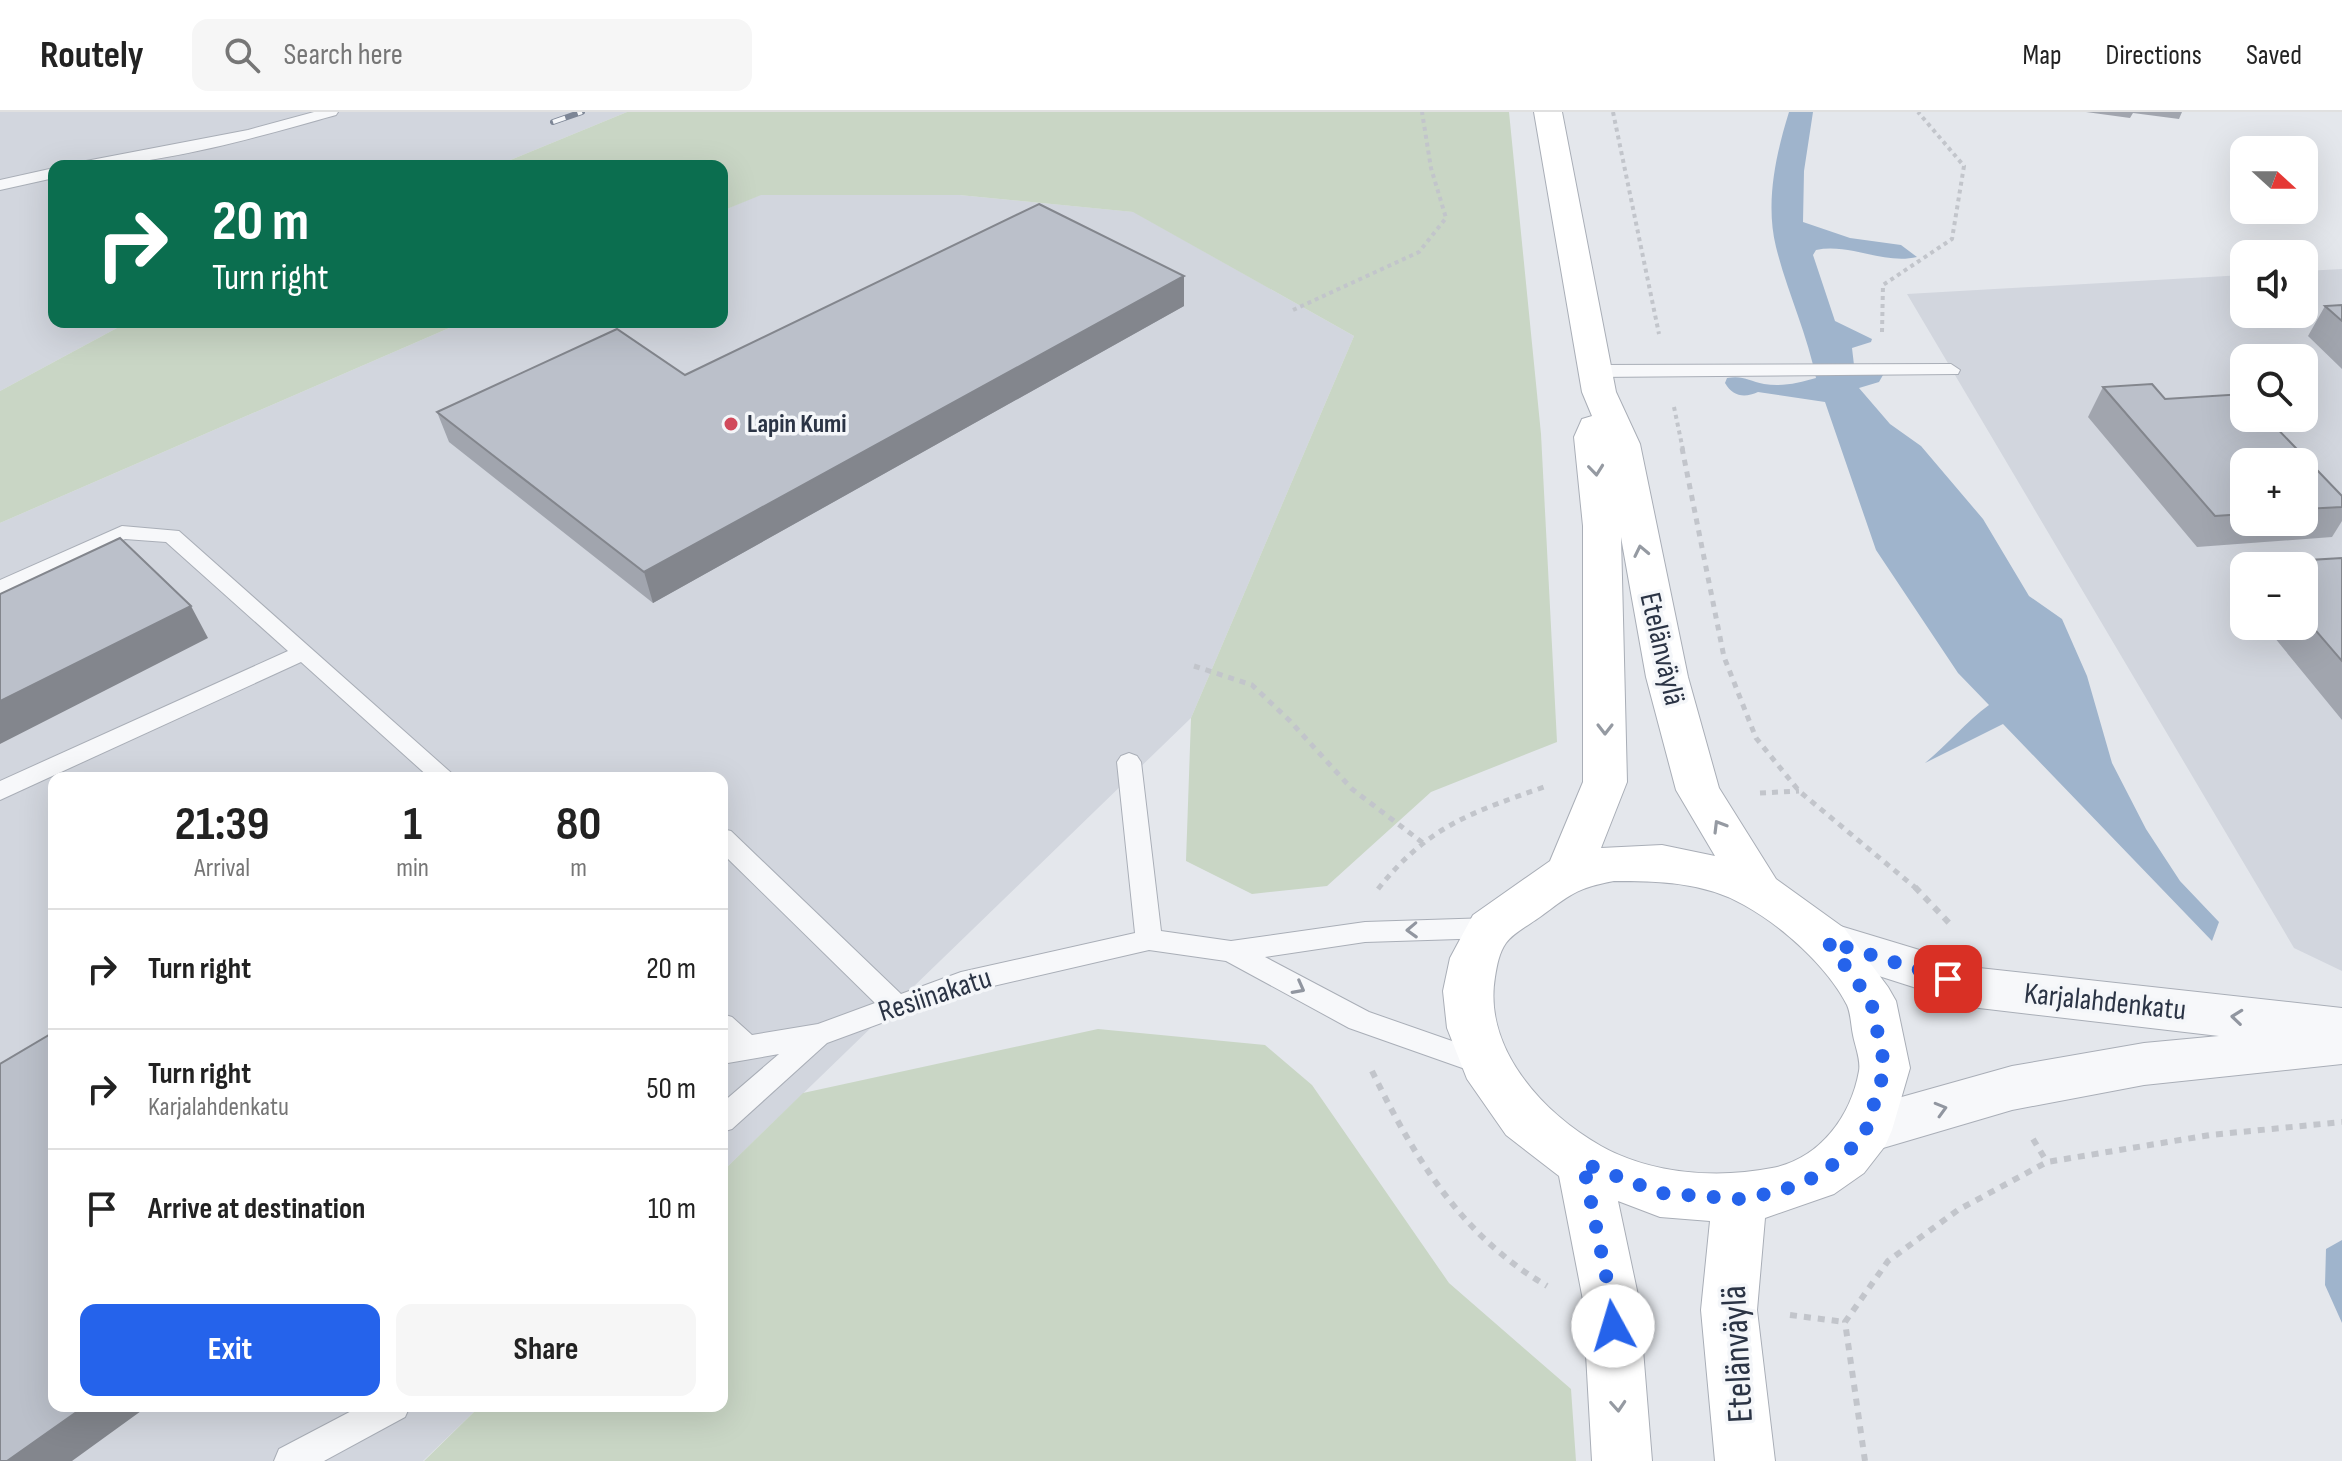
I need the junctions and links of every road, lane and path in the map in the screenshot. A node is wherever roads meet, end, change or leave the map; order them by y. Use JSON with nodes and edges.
{"nodes":[{"id":1,"x":331,"y":112,"type":"edge"},
{"id":2,"x":1422,"y":112,"type":"edge"},
{"id":3,"x":1548,"y":112,"type":"edge"},
{"id":4,"x":1613,"y":112,"type":"edge"},
{"id":5,"x":1918,"y":112,"type":"edge"},
{"id":6,"x":117,"y":160,"type":"edge"},
{"id":7,"x":48,"y":174,"type":"edge"},
{"id":8,"x":0,"y":185,"type":"edge"},
{"id":9,"x":1293,"y":310,"type":"dead end"},
{"id":10,"x":1882,"y":370,"type":"junction"},
{"id":11,"x":1951,"y":370,"type":"dead end"},
{"id":12,"x":1667,"y":371,"type":"junction"},
{"id":13,"x":1597,"y":381,"type":"junction"},
{"id":14,"x":0,"y":588,"type":"edge"},
{"id":15,"x":304,"y":652,"type":"junction"},
{"id":16,"x":1194,"y":666,"type":"dead end"},
{"id":17,"x":1129,"y":762,"type":"dead end"},
{"id":18,"x":438,"y":772,"type":"edge"},
{"id":19,"x":1554,"y":783,"type":"dead end"},
{"id":20,"x":0,"y":791,"type":"edge"},
{"id":21,"x":1799,"y":791,"type":"junction"},
{"id":22,"x":1758,"y":793,"type":"dead end"},
{"id":23,"x":1423,"y":843,"type":"junction"},
{"id":24,"x":728,"y":844,"type":"edge"},
{"id":25,"x":1568,"y":872,"type":"junction"},
{"id":26,"x":1377,"y":891,"type":"dead end"},
{"id":27,"x":1760,"y":892,"type":"junction"},
{"id":28,"x":1490,"y":928,"type":"junction"},
{"id":29,"x":1955,"y":932,"type":"dead end"},
{"id":30,"x":1149,"y":940,"type":"junction"},
{"id":31,"x":1827,"y":941,"type":"junction"},
{"id":32,"x":1231,"y":951,"type":"junction"},
{"id":33,"x":897,"y":1007,"type":"junction"},
{"id":34,"x":2342,"y":1029,"type":"edge"},
{"id":35,"x":819,"y":1035,"type":"junction"},
{"id":36,"x":2342,"y":1045,"type":"edge"},
{"id":37,"x":734,"y":1050,"type":"edge"},
{"id":38,"x":1485,"y":1064,"type":"junction"},
{"id":39,"x":1370,"y":1067,"type":"dead end"},
{"id":40,"x":728,"y":1115,"type":"edge"},
{"id":41,"x":2342,"y":1122,"type":"edge"},
{"id":42,"x":1866,"y":1130,"type":"junction"},
{"id":43,"x":2031,"y":1137,"type":"dead end"},
{"id":44,"x":2047,"y":1162,"type":"junction"},
{"id":45,"x":1583,"y":1163,"type":"junction"},
{"id":46,"x":1740,"y":1199,"type":"junction"},
{"id":47,"x":1557,"y":1291,"type":"dead end"},
{"id":48,"x":1795,"y":1316,"type":"dead end"},
{"id":49,"x":1845,"y":1322,"type":"junction"},
{"id":50,"x":383,"y":1412,"type":"edge"},
{"id":51,"x":291,"y":1461,"type":"edge"},
{"id":52,"x":1622,"y":1461,"type":"edge"},
{"id":53,"x":1745,"y":1461,"type":"edge"},
{"id":54,"x":1865,"y":1461,"type":"edge"}],
"edges":[{"from":1,"to":6,"type":"lane"},
{"from":2,"to":9,"type":"path"},
{"from":3,"to":13,"type":"main road","name":"Etelänväylä"},
{"from":4,"to":12,"type":"path"},
{"from":5,"to":10,"type":"path"},
{"from":7,"to":8,"type":"lane"},
{"from":10,"to":11,"type":"lane"},
{"from":10,"to":12,"type":"lane"},
{"from":12,"to":13,"type":"lane"},
{"from":12,"to":21,"type":"path"},
{"from":13,"to":25,"type":"main road","name":"Etelänväylä","one_way":true},
{"from":27,"to":13,"type":"main road","name":"Etelänväylä","one_way":true},
{"from":14,"to":15,"type":"lane"},
{"from":15,"to":18,"type":"lane"},
{"from":15,"to":20,"type":"lane"},
{"from":16,"to":23,"type":"path"},
{"from":17,"to":30,"type":"lane"},
{"from":19,"to":23,"type":"path"},
{"from":21,"to":22,"type":"path"},
{"from":21,"to":29,"type":"path"},
{"from":23,"to":26,"type":"path"},
{"from":24,"to":33,"type":"lane"},
{"from":25,"to":27,"type":"main road"},
{"from":25,"to":28,"type":"main road"},
{"from":27,"to":31,"type":"main road"},
{"from":28,"to":32,"type":"lane","name":"Resiinakatu","one_way":true},
{"from":28,"to":38,"type":"main road"},
{"from":30,"to":32,"type":"lane","name":"Resiinakatu"},
{"from":30,"to":33,"type":"lane","name":"Resiinakatu"},
{"from":34,"to":31,"type":"street","name":"Karjalahdenkatu","one_way":true},
{"from":31,"to":42,"type":"main road"},
{"from":32,"to":38,"type":"lane","name":"Resiinakatu","one_way":true},
{"from":33,"to":35,"type":"lane","name":"Resiinakatu"},
{"from":35,"to":37,"type":"lane","name":"Resiinakatu"},
{"from":35,"to":40,"type":"lane"},
{"from":42,"to":36,"type":"street","name":"Karjalahdenkatu","one_way":true},
{"from":38,"to":45,"type":"main road"},
{"from":39,"to":47,"type":"path"},
{"from":41,"to":44,"type":"path"},
{"from":42,"to":46,"type":"main road"},
{"from":43,"to":44,"type":"path"},
{"from":44,"to":49,"type":"path"},
{"from":45,"to":46,"type":"main road"},
{"from":45,"to":52,"type":"main road","one_way":true},
{"from":46,"to":53,"type":"main road","name":"Etelänväylä"},
{"from":48,"to":49,"type":"path"},
{"from":49,"to":54,"type":"path"},
{"from":50,"to":51,"type":"lane"}]}
